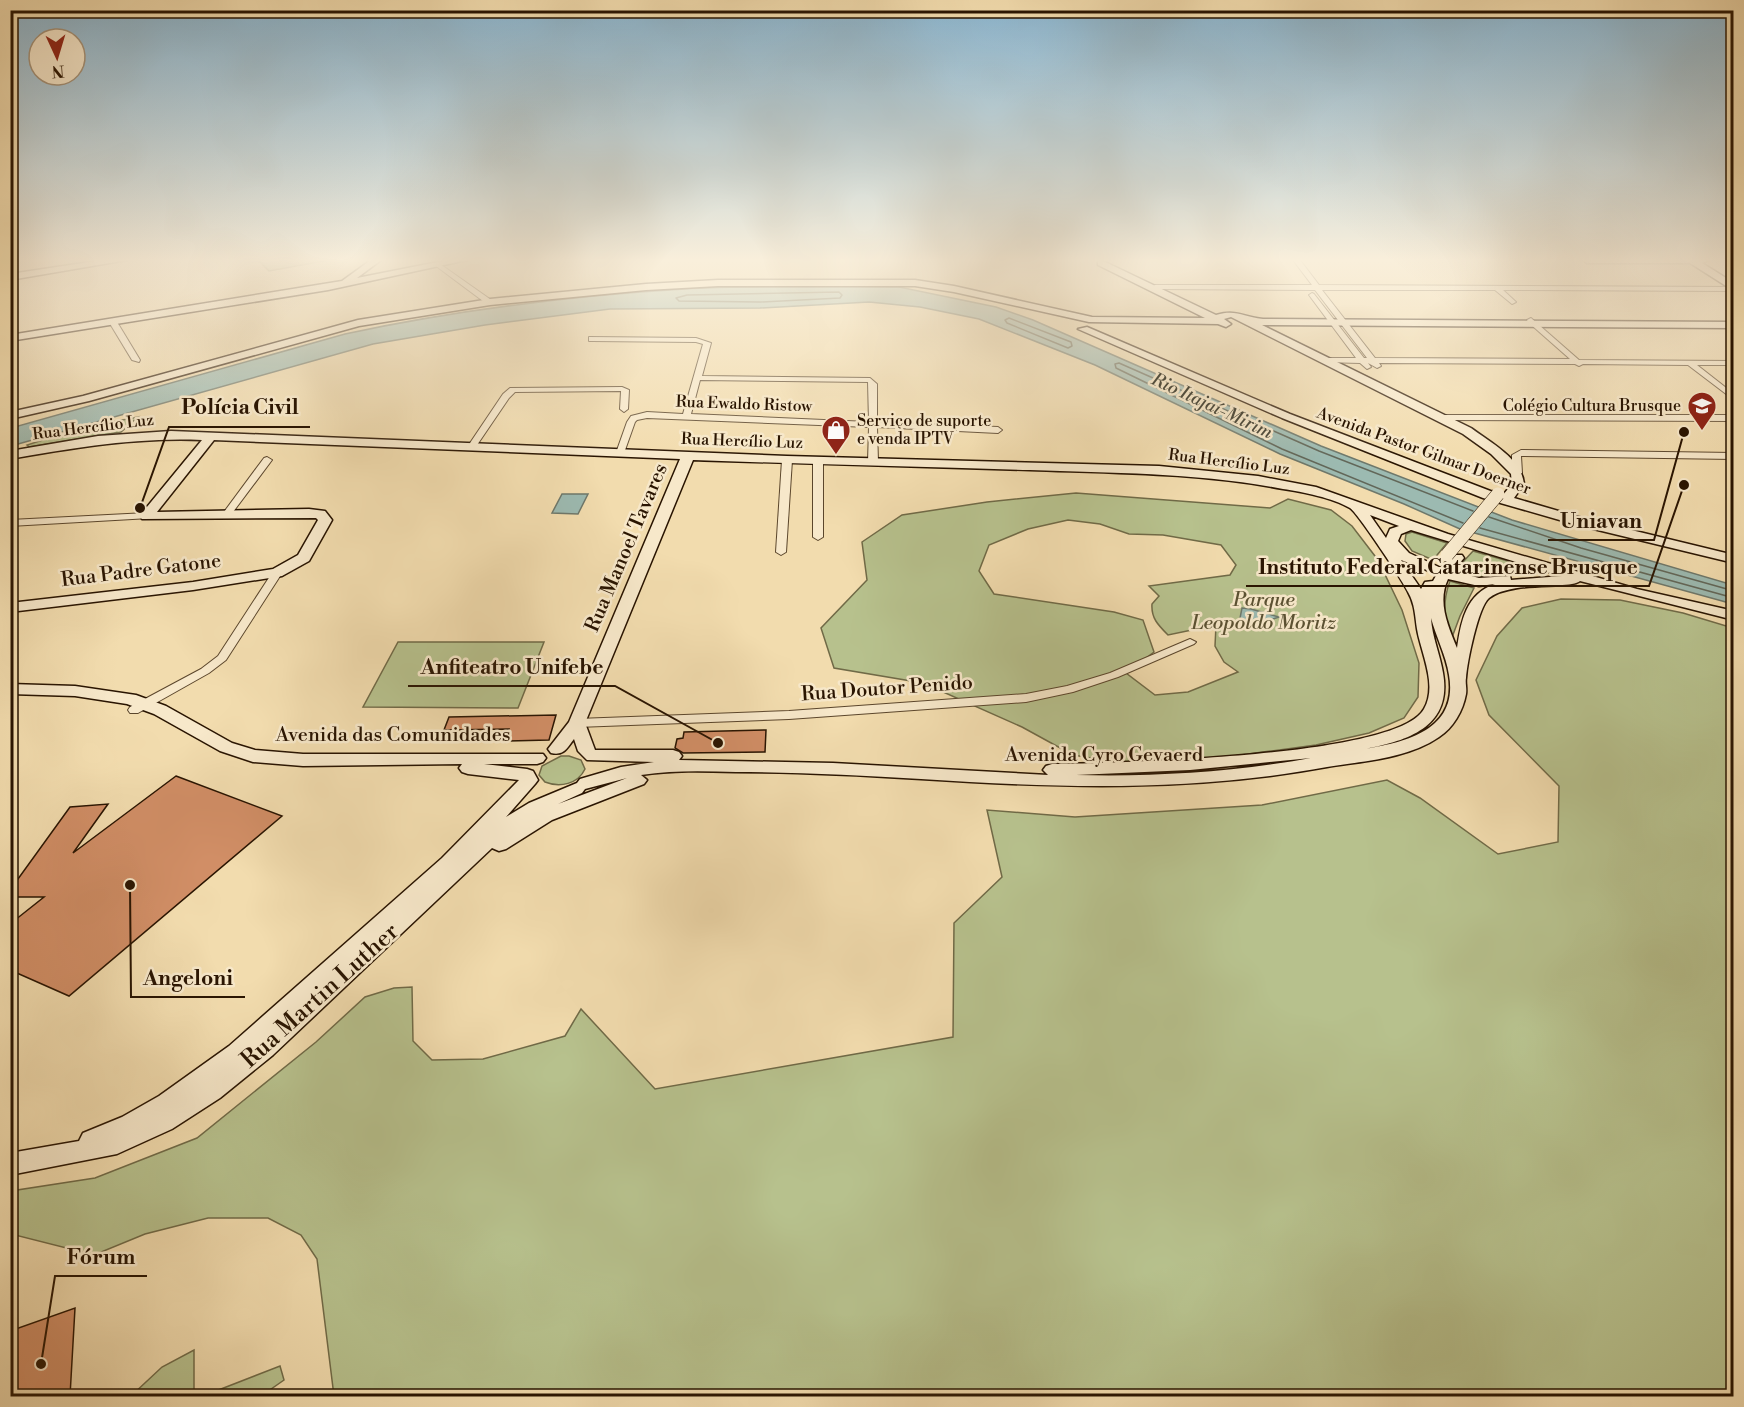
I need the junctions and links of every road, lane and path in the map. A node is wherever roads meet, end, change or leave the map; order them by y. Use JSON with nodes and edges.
{"nodes":[{"id":1,"x":89,"y":326,"type":"edge"},
{"id":2,"x":115,"y":326,"type":"edge"},
{"id":3,"x":349,"y":326,"type":"edge"},
{"id":4,"x":1077,"y":326,"type":"edge"},
{"id":5,"x":1099,"y":326,"type":"edge"},
{"id":6,"x":1102,"y":326,"type":"edge"},
{"id":7,"x":1252,"y":326,"type":"edge"},
{"id":8,"x":1253,"y":326,"type":"edge"},
{"id":9,"x":1341,"y":326,"type":"edge"},
{"id":10,"x":1537,"y":326,"type":"edge"},
{"id":11,"x":1080,"y":327,"type":"junction"},
{"id":12,"x":10,"y":338,"type":"edge"},
{"id":13,"x":592,"y":339,"type":"dead end"},
{"id":14,"x":1114,"y":340,"type":"junction"},
{"id":15,"x":136,"y":360,"type":"dead end"},
{"id":16,"x":1323,"y":360,"type":"junction"},
{"id":17,"x":1371,"y":365,"type":"junction"},
{"id":18,"x":1580,"y":365,"type":"junction"},
{"id":19,"x":1693,"y":365,"type":"junction"},
{"id":20,"x":1734,"y":365,"type":"edge"},
{"id":21,"x":1351,"y":374,"type":"junction"},
{"id":22,"x":698,"y":378,"type":"junction"},
{"id":23,"x":1734,"y":398,"type":"edge"},
{"id":24,"x":624,"y":409,"type":"dead end"},
{"id":25,"x":10,"y":416,"type":"edge"},
{"id":26,"x":687,"y":417,"type":"junction"},
{"id":27,"x":1442,"y":418,"type":"junction"},
{"id":28,"x":1734,"y":418,"type":"edge"},
{"id":29,"x":873,"y":424,"type":"junction"},
{"id":30,"x":998,"y":430,"type":"dead end"},
{"id":31,"x":211,"y":436,"type":"junction"},
{"id":32,"x":472,"y":446,"type":"junction"},
{"id":33,"x":620,"y":453,"type":"junction"},
{"id":34,"x":10,"y":454,"type":"edge"},
{"id":35,"x":688,"y":456,"type":"junction"},
{"id":36,"x":1734,"y":456,"type":"edge"},
{"id":37,"x":267,"y":460,"type":"dead end"},
{"id":38,"x":787,"y":460,"type":"junction"},
{"id":39,"x":818,"y":461,"type":"junction"},
{"id":40,"x":873,"y":462,"type":"junction"},
{"id":41,"x":1517,"y":473,"type":"junction"},
{"id":42,"x":1504,"y":488,"type":"junction"},
{"id":43,"x":1356,"y":505,"type":"junction"},
{"id":44,"x":227,"y":514,"type":"junction"},
{"id":45,"x":147,"y":516,"type":"junction"},
{"id":46,"x":10,"y":523,"type":"edge"},
{"id":47,"x":1410,"y":526,"type":"junction"},
{"id":48,"x":1377,"y":534,"type":"junction"},
{"id":49,"x":818,"y":537,"type":"dead end"},
{"id":50,"x":781,"y":552,"type":"dead end"},
{"id":51,"x":1734,"y":559,"type":"edge"},
{"id":52,"x":1521,"y":560,"type":"junction"},
{"id":53,"x":1447,"y":563,"type":"junction"},
{"id":54,"x":277,"y":573,"type":"junction"},
{"id":55,"x":1517,"y":575,"type":"junction"},
{"id":56,"x":1564,"y":575,"type":"junction"},
{"id":57,"x":10,"y":608,"type":"edge"},
{"id":58,"x":1423,"y":612,"type":"junction"},
{"id":59,"x":1734,"y":616,"type":"edge"},
{"id":60,"x":1190,"y":642,"type":"dead end"},
{"id":61,"x":1459,"y":674,"type":"junction"},
{"id":62,"x":16,"y":693,"type":"edge"},
{"id":63,"x":140,"y":707,"type":"junction"},
{"id":64,"x":577,"y":723,"type":"junction"},
{"id":65,"x":557,"y":749,"type":"junction"},
{"id":66,"x":590,"y":753,"type":"junction"},
{"id":67,"x":537,"y":758,"type":"junction"},
{"id":68,"x":461,"y":763,"type":"junction"},
{"id":69,"x":703,"y":766,"type":"junction"},
{"id":70,"x":528,"y":778,"type":"junction"},
{"id":71,"x":581,"y":786,"type":"junction"},
{"id":72,"x":441,"y":888,"type":"junction"},
{"id":73,"x":39,"y":1160,"type":"junction"},
{"id":74,"x":10,"y":1164,"type":"edge"}],
"edges":[{"from":1,"to":12,"type":"main road"},
{"from":2,"to":15,"type":"street"},
{"from":3,"to":25,"type":"main road"},
{"from":4,"to":11,"type":"main road","name":"Avenida Pastor Gilmar Doerner"},
{"from":5,"to":11,"type":"main road"},
{"from":6,"to":14,"type":"main road"},
{"from":7,"to":42,"type":"main road"},
{"from":8,"to":16,"type":"main road"},
{"from":9,"to":17,"type":"street"},
{"from":10,"to":18,"type":"street"},
{"from":11,"to":14,"type":"main road","name":"Avenida Pastor Gilmar Doerner"},
{"from":13,"to":22,"type":"street"},
{"from":14,"to":51,"type":"main road","name":"Avenida Pastor Gilmar Doerner"},
{"from":16,"to":17,"type":"street"},
{"from":16,"to":21,"type":"main road"},
{"from":17,"to":18,"type":"street"},
{"from":17,"to":21,"type":"street"},
{"from":18,"to":19,"type":"street"},
{"from":19,"to":20,"type":"street"},
{"from":19,"to":23,"type":"street"},
{"from":21,"to":27,"type":"main road"},
{"from":22,"to":26,"type":"street"},
{"from":22,"to":29,"type":"street"},
{"from":24,"to":32,"type":"street"},
{"from":26,"to":29,"type":"street","name":"Rua Ewaldo Ristow"},
{"from":26,"to":33,"type":"street","name":"Rua Ewaldo Ristow"},
{"from":27,"to":28,"type":"street"},
{"from":27,"to":41,"type":"main road"},
{"from":29,"to":30,"type":"street","name":"Rua Ewaldo Ristow"},
{"from":29,"to":40,"type":"street"},
{"from":31,"to":32,"type":"main road","name":"Rua Hercílio Luz"},
{"from":31,"to":34,"type":"main road","name":"Rua Hercílio Luz"},
{"from":31,"to":45,"type":"main road"},
{"from":32,"to":33,"type":"main road","name":"Rua Hercílio Luz"},
{"from":33,"to":35,"type":"main road","name":"Rua Hercílio Luz"},
{"from":35,"to":38,"type":"main road","name":"Rua Hercílio Luz"},
{"from":35,"to":64,"type":"main road","name":"Rua Manoel Tavares"},
{"from":36,"to":41,"type":"street"},
{"from":37,"to":44,"type":"street"},
{"from":38,"to":39,"type":"main road","name":"Rua Hercílio Luz"},
{"from":38,"to":50,"type":"street"},
{"from":39,"to":40,"type":"main road","name":"Rua Hercílio Luz"},
{"from":39,"to":49,"type":"street"},
{"from":40,"to":43,"type":"main road","name":"Rua Hercílio Luz"},
{"from":41,"to":42,"type":"main road"},
{"from":42,"to":53,"type":"main road"},
{"from":43,"to":47,"type":"main road","name":"Rua Hercílio Luz"},
{"from":43,"to":48,"type":"main road"},
{"from":44,"to":45,"type":"main road"},
{"from":44,"to":54,"type":"main road","name":"Rua Padre Gatone"},
{"from":45,"to":46,"type":"street"},
{"from":47,"to":48,"type":"main road"},
{"from":47,"to":52,"type":"main road","name":"Rua Hercílio Luz"},
{"from":47,"to":53,"type":"main road"},
{"from":48,"to":58,"type":"main road"},
{"from":52,"to":55,"type":"main road"},
{"from":52,"to":56,"type":"main road","name":"Rua Hercílio Luz"},
{"from":53,"to":55,"type":"main road"},
{"from":53,"to":58,"type":"main road","name":"Avenida Cyro Gevaerd"},
{"from":53,"to":61,"type":"main road"},
{"from":54,"to":57,"type":"main road","name":"Rua Padre Gatone"},
{"from":54,"to":63,"type":"street"},
{"from":55,"to":56,"type":"main road"},
{"from":56,"to":59,"type":"main road"},
{"from":56,"to":61,"type":"main road","name":"Avenida Cyro Gevaerd"},
{"from":58,"to":66,"type":"main road","name":"Avenida Cyro Gevaerd"},
{"from":60,"to":64,"type":"street","name":"Rua Doutor Penido"},
{"from":61,"to":69,"type":"main road","name":"Avenida Cyro Gevaerd"},
{"from":62,"to":63,"type":"main road","name":"Avenida das Comunidades"},
{"from":63,"to":68,"type":"main road","name":"Avenida das Comunidades"},
{"from":64,"to":65,"type":"main road","name":"Rua Manoel Tavares"},
{"from":64,"to":66,"type":"main road"},
{"from":65,"to":66,"type":"main road"},
{"from":65,"to":67,"type":"main road"},
{"from":66,"to":71,"type":"main road"},
{"from":67,"to":68,"type":"main road","name":"Avenida das Comunidades"},
{"from":67,"to":70,"type":"main road"},
{"from":68,"to":70,"type":"main road","name":"Avenida das Comunidades"},
{"from":69,"to":71,"type":"main road","name":"Avenida Cyro Gevaerd"},
{"from":69,"to":72,"type":"main road"},
{"from":70,"to":71,"type":"main road"},
{"from":70,"to":73,"type":"main road","name":"Rua Martin Luther"},
{"from":71,"to":72,"type":"main road","name":"Rua Martin Luther"},
{"from":72,"to":73,"type":"main road","name":"Rua Martin Luther"},
{"from":73,"to":74,"type":"main road","name":"Rua Martin Luther"}]}
